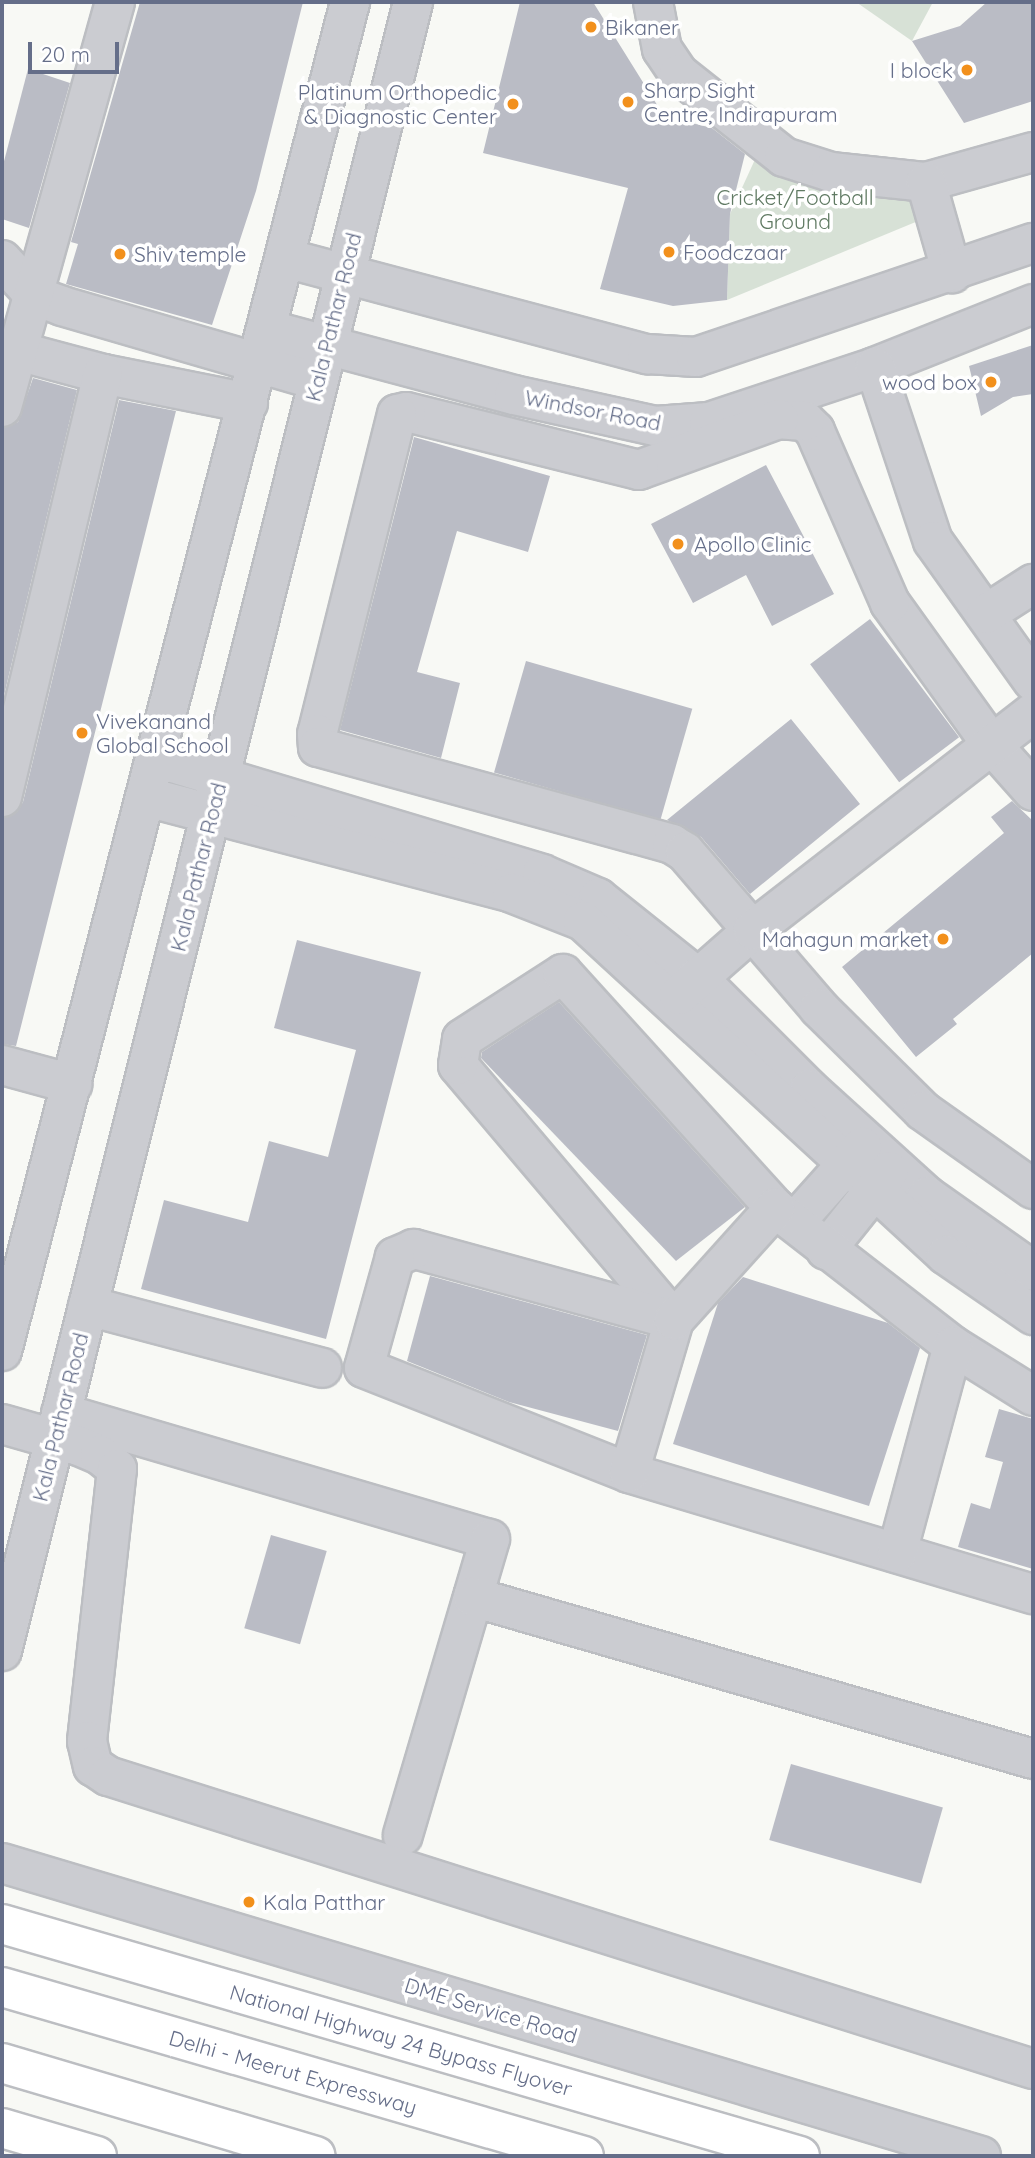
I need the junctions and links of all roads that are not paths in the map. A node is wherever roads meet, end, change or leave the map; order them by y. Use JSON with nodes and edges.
{"nodes":[{"id":1,"x":115,"y":2,"type":"edge"},
{"id":2,"x":350,"y":2,"type":"edge"},
{"id":3,"x":413,"y":2,"type":"edge"},
{"id":4,"x":653,"y":2,"type":"edge"},
{"id":5,"x":1033,"y":152,"type":"edge"},
{"id":6,"x":926,"y":182,"type":"junction"},
{"id":7,"x":1033,"y":243,"type":"edge"},
{"id":8,"x":285,"y":258,"type":"junction"},
{"id":9,"x":2,"y":260,"type":"edge"},
{"id":10,"x":952,"y":273,"type":"junction"},
{"id":11,"x":344,"y":274,"type":"junction"},
{"id":12,"x":35,"y":296,"type":"junction"},
{"id":13,"x":1033,"y":304,"type":"edge"},
{"id":14,"x":262,"y":346,"type":"junction"},
{"id":15,"x":321,"y":362,"type":"junction"},
{"id":16,"x":875,"y":367,"type":"junction"},
{"id":17,"x":103,"y":374,"type":"junction"},
{"id":18,"x":6,"y":378,"type":"edge"},
{"id":19,"x":248,"y":403,"type":"junction"},
{"id":20,"x":1033,"y":584,"type":"edge"},
{"id":21,"x":986,"y":614,"type":"junction"},
{"id":22,"x":1033,"y":681,"type":"edge"},
{"id":23,"x":1033,"y":713,"type":"edge"},
{"id":24,"x":992,"y":745,"type":"junction"},
{"id":25,"x":156,"y":758,"type":"junction"},
{"id":26,"x":220,"y":779,"type":"junction"},
{"id":27,"x":1033,"y":791,"type":"edge"},
{"id":28,"x":2,"y":797,"type":"edge"},
{"id":29,"x":147,"y":797,"type":"junction"},
{"id":30,"x":211,"y":815,"type":"junction"},
{"id":31,"x":753,"y":930,"type":"junction"},
{"id":32,"x":685,"y":989,"type":"junction"},
{"id":33,"x":2,"y":1065,"type":"edge"},
{"id":34,"x":72,"y":1084,"type":"junction"},
{"id":35,"x":869,"y":1167,"type":"junction"},
{"id":36,"x":1033,"y":1189,"type":"edge"},
{"id":37,"x":785,"y":1215,"type":"junction"},
{"id":38,"x":826,"y":1250,"type":"junction"},
{"id":39,"x":1033,"y":1271,"type":"edge"},
{"id":40,"x":88,"y":1306,"type":"junction"},
{"id":41,"x":1033,"y":1315,"type":"edge"},
{"id":42,"x":674,"y":1320,"type":"junction"},
{"id":43,"x":953,"y":1346,"type":"junction"},
{"id":44,"x":2,"y":1351,"type":"edge"},
{"id":45,"x":322,"y":1368,"type":"dead end"},
{"id":46,"x":1033,"y":1396,"type":"edge"},
{"id":47,"x":2,"y":1424,"type":"edge"},
{"id":48,"x":57,"y":1425,"type":"junction"},
{"id":49,"x":629,"y":1473,"type":"junction"},
{"id":50,"x":897,"y":1553,"type":"junction"},
{"id":51,"x":1033,"y":1594,"type":"edge"},
{"id":52,"x":473,"y":1597,"type":"junction"},
{"id":53,"x":2,"y":1651,"type":"edge"},
{"id":54,"x":1033,"y":1759,"type":"edge"},
{"id":55,"x":402,"y":1835,"type":"dead end"},
{"id":56,"x":7,"y":1860,"type":"edge"},
{"id":57,"x":2,"y":1924,"type":"edge"},
{"id":58,"x":2,"y":1987,"type":"edge"},
{"id":59,"x":2,"y":2063,"type":"edge"},
{"id":60,"x":1033,"y":2069,"type":"edge"},
{"id":61,"x":2,"y":2128,"type":"edge"},
{"id":62,"x":97,"y":2156,"type":"edge"},
{"id":63,"x":315,"y":2156,"type":"edge"},
{"id":64,"x":584,"y":2156,"type":"edge"},
{"id":65,"x":800,"y":2156,"type":"edge"},
{"id":66,"x":981,"y":2156,"type":"edge"}],
"edges":[{"from":1,"to":12,"type":"street"},
{"from":2,"to":8,"type":"street"},
{"from":3,"to":11,"type":"street","name":"Kala Pathar Road"},
{"from":4,"to":6,"type":"street"},
{"from":5,"to":6,"type":"street"},
{"from":6,"to":10,"type":"street"},
{"from":7,"to":10,"type":"street"},
{"from":8,"to":11,"type":"street"},
{"from":8,"to":14,"type":"street"},
{"from":9,"to":12,"type":"street"},
{"from":10,"to":11,"type":"street"},
{"from":11,"to":15,"type":"street","name":"Kala Pathar Road"},
{"from":12,"to":14,"type":"street","name":"Windsor Road"},
{"from":12,"to":18,"type":"street"},
{"from":13,"to":16,"type":"street","name":"Windsor Road"},
{"from":14,"to":15,"type":"street","name":"Windsor Road"},
{"from":14,"to":19,"type":"street"},
{"from":15,"to":16,"type":"street","name":"Windsor Road"},
{"from":15,"to":26,"type":"street","name":"Kala Pathar Road"},
{"from":16,"to":21,"type":"street"},
{"from":17,"to":18,"type":"street"},
{"from":17,"to":19,"type":"street"},
{"from":17,"to":28,"type":"street"},
{"from":19,"to":25,"type":"street"},
{"from":20,"to":21,"type":"street"},
{"from":21,"to":22,"type":"street"},
{"from":23,"to":24,"type":"street"},
{"from":24,"to":27,"type":"street"},
{"from":24,"to":31,"type":"street"},
{"from":24,"to":31,"type":"street"},
{"from":25,"to":26,"type":"street"},
{"from":25,"to":29,"type":"street"},
{"from":26,"to":30,"type":"street","name":"Kala Pathar Road"},
{"from":26,"to":32,"type":"street"},
{"from":29,"to":30,"type":"street"},
{"from":29,"to":34,"type":"street"},
{"from":30,"to":32,"type":"street"},
{"from":30,"to":40,"type":"street","name":"Kala Pathar Road"},
{"from":31,"to":32,"type":"street"},
{"from":31,"to":36,"type":"street"},
{"from":32,"to":35,"type":"street"},
{"from":33,"to":34,"type":"street"},
{"from":34,"to":44,"type":"street"},
{"from":35,"to":37,"type":"street"},
{"from":35,"to":38,"type":"street"},
{"from":35,"to":39,"type":"street"},
{"from":35,"to":41,"type":"street"},
{"from":37,"to":38,"type":"street"},
{"from":37,"to":42,"type":"street"},
{"from":37,"to":42,"type":"street"},
{"from":38,"to":43,"type":"street"},
{"from":40,"to":45,"type":"street"},
{"from":40,"to":48,"type":"street","name":"Kala Pathar Road"},
{"from":42,"to":49,"type":"street"},
{"from":42,"to":49,"type":"street"},
{"from":43,"to":46,"type":"street"},
{"from":43,"to":50,"type":"street"},
{"from":47,"to":48,"type":"street"},
{"from":48,"to":52,"type":"street"},
{"from":48,"to":53,"type":"street","name":"Kala Pathar Road"},
{"from":48,"to":60,"type":"street"},
{"from":49,"to":50,"type":"street"},
{"from":50,"to":51,"type":"street"},
{"from":52,"to":54,"type":"street"},
{"from":52,"to":55,"type":"street"},
{"from":56,"to":66,"type":"street","name":"DME Service Road"},
{"from":57,"to":65,"type":"highway","name":"National Highway 24 Bypass Flyover"},
{"from":58,"to":64,"type":"highway","name":"Delhi - Meerut Expressway"},
{"from":59,"to":63,"type":"highway"},
{"from":61,"to":62,"type":"highway"}]}
